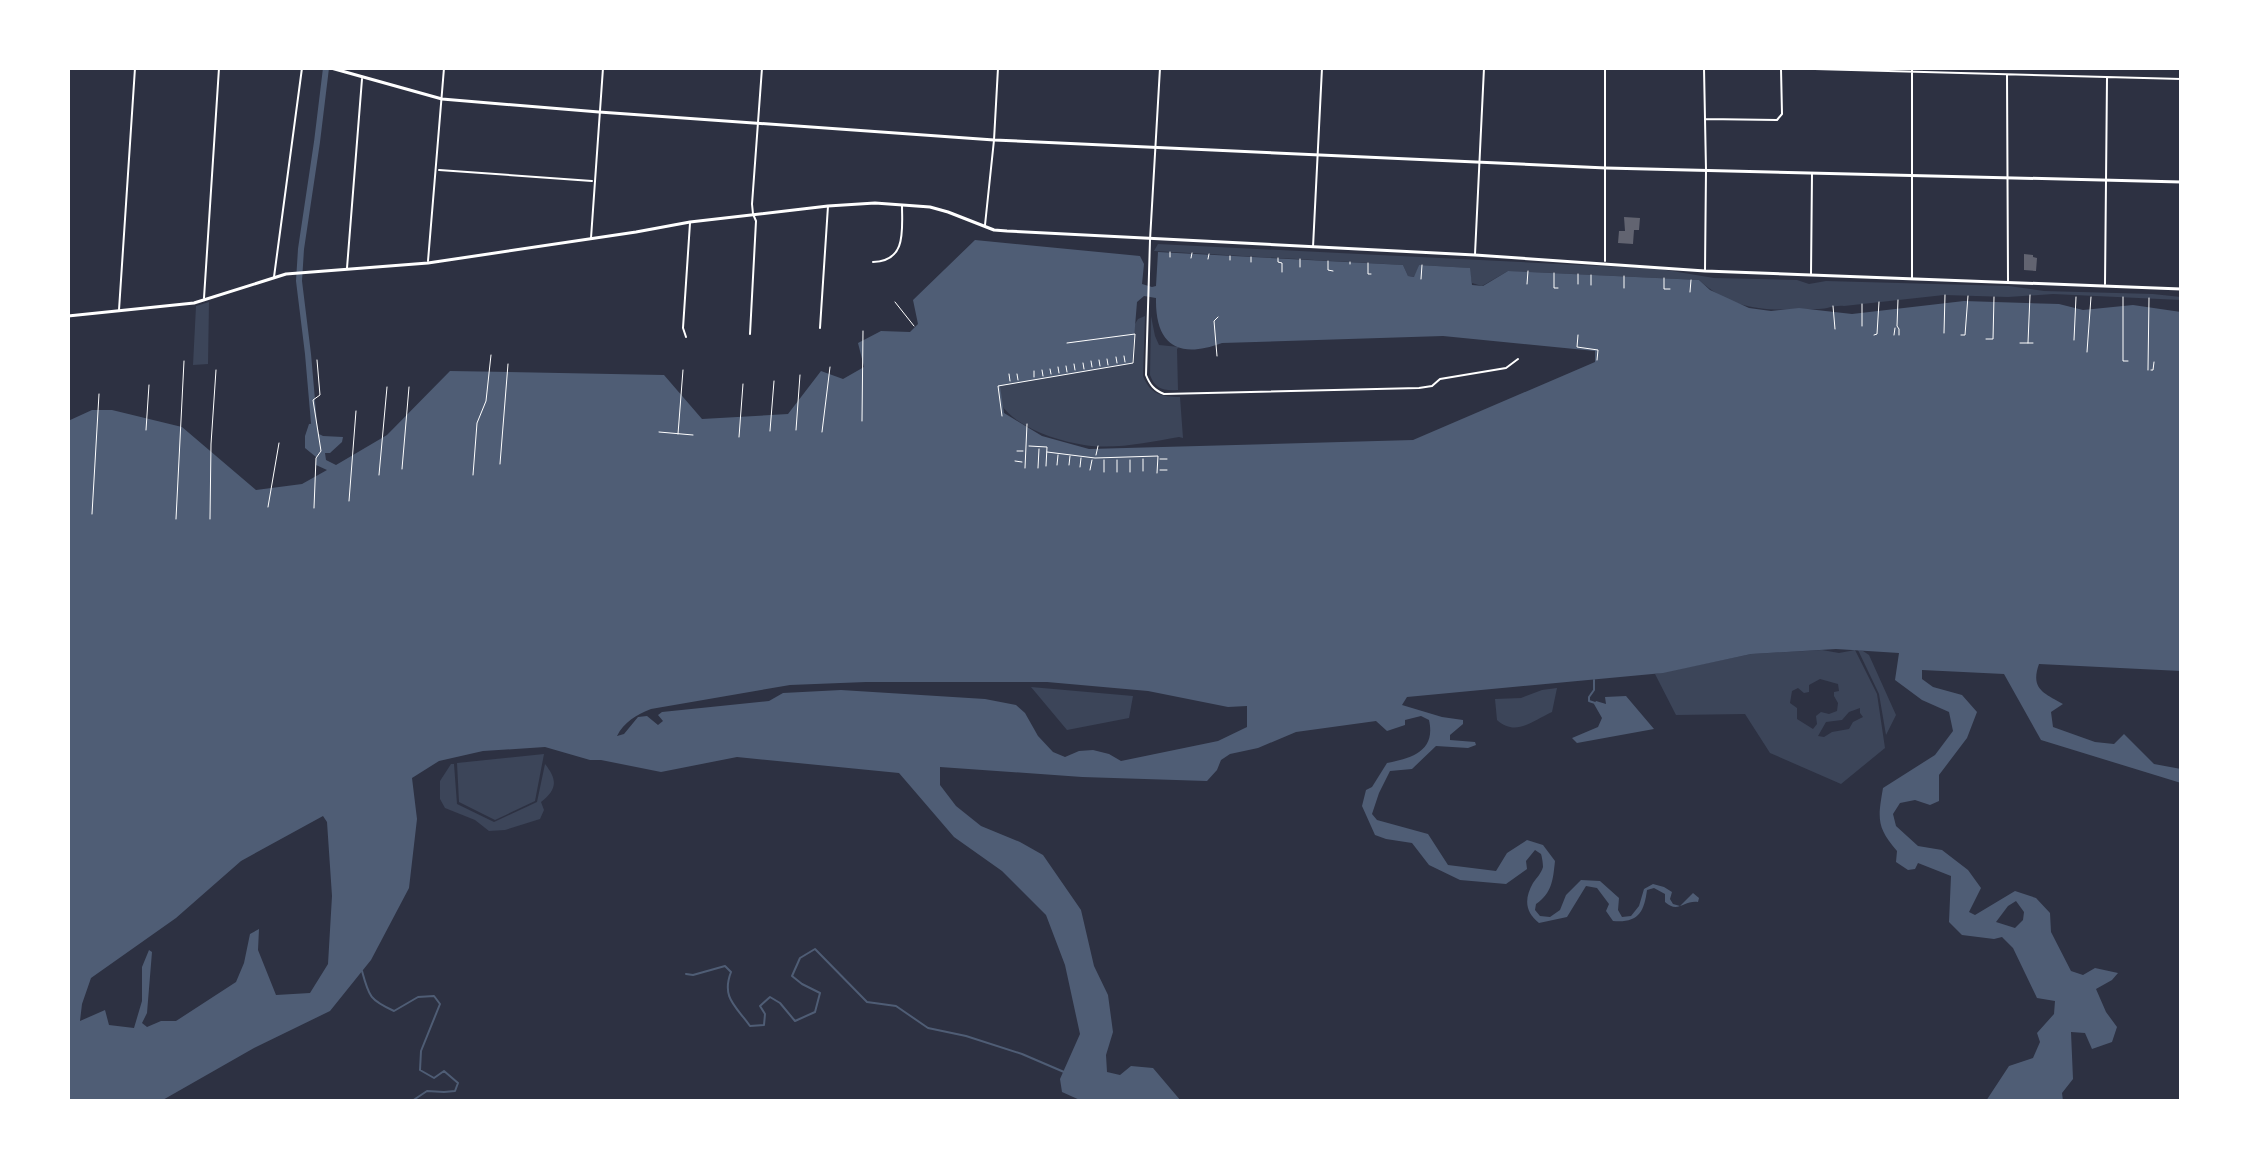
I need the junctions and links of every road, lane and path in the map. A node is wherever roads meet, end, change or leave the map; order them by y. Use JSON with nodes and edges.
{"nodes":[{"id":1,"x":135,"y":68,"type":"edge"},
{"id":2,"x":219,"y":68,"type":"edge"},
{"id":3,"x":302,"y":68,"type":"edge"},
{"id":4,"x":331,"y":68,"type":"edge"},
{"id":5,"x":444,"y":68,"type":"edge"},
{"id":6,"x":603,"y":68,"type":"edge"},
{"id":7,"x":762,"y":68,"type":"edge"},
{"id":8,"x":998,"y":68,"type":"edge"},
{"id":9,"x":1160,"y":68,"type":"edge"},
{"id":10,"x":1322,"y":68,"type":"edge"},
{"id":11,"x":1484,"y":68,"type":"edge"},
{"id":12,"x":1605,"y":68,"type":"edge"},
{"id":13,"x":1704,"y":68,"type":"edge"},
{"id":14,"x":1780,"y":68,"type":"edge"},
{"id":15,"x":1912,"y":70,"type":"edge"},
{"id":16,"x":2007,"y":74,"type":"junction"},
{"id":17,"x":362,"y":77,"type":"junction"},
{"id":18,"x":2107,"y":78,"type":"junction"},
{"id":19,"x":2181,"y":79,"type":"edge"},
{"id":20,"x":442,"y":99,"type":"junction"},
{"id":21,"x":599,"y":112,"type":"junction"},
{"id":22,"x":1705,"y":119,"type":"junction"},
{"id":23,"x":757,"y":122,"type":"junction"},
{"id":24,"x":994,"y":140,"type":"junction"},
{"id":25,"x":1156,"y":146,"type":"junction"},
{"id":26,"x":1318,"y":154,"type":"junction"},
{"id":27,"x":1480,"y":163,"type":"junction"},
{"id":28,"x":1606,"y":168,"type":"junction"},
{"id":29,"x":437,"y":170,"type":"junction"},
{"id":30,"x":1706,"y":170,"type":"junction"},
{"id":31,"x":1812,"y":173,"type":"junction"},
{"id":32,"x":1913,"y":176,"type":"junction"},
{"id":33,"x":2007,"y":179,"type":"junction"},
{"id":34,"x":2106,"y":180,"type":"junction"},
{"id":35,"x":594,"y":181,"type":"junction"},
{"id":36,"x":2181,"y":182,"type":"edge"},
{"id":37,"x":902,"y":204,"type":"junction"},
{"id":38,"x":828,"y":206,"type":"junction"},
{"id":39,"x":753,"y":214,"type":"junction"},
{"id":40,"x":690,"y":222,"type":"junction"},
{"id":41,"x":985,"y":226,"type":"junction"},
{"id":42,"x":591,"y":239,"type":"junction"},
{"id":43,"x":1150,"y":240,"type":"junction"},
{"id":44,"x":1313,"y":248,"type":"junction"},
{"id":45,"x":1170,"y":252,"type":"dead end"},
{"id":46,"x":1192,"y":253,"type":"dead end"},
{"id":47,"x":1209,"y":254,"type":"dead end"},
{"id":48,"x":1475,"y":255,"type":"junction"},
{"id":49,"x":1230,"y":256,"type":"dead end"},
{"id":50,"x":1170,"y":257,"type":"dead end"},
{"id":51,"x":1251,"y":257,"type":"dead end"},
{"id":52,"x":1191,"y":258,"type":"dead end"},
{"id":53,"x":1278,"y":258,"type":"dead end"},
{"id":54,"x":1208,"y":259,"type":"dead end"},
{"id":55,"x":1300,"y":259,"type":"dead end"},
{"id":56,"x":1230,"y":260,"type":"dead end"},
{"id":57,"x":1328,"y":261,"type":"dead end"},
{"id":58,"x":873,"y":262,"type":"dead end"},
{"id":59,"x":1251,"y":262,"type":"dead end"},
{"id":60,"x":428,"y":263,"type":"junction"},
{"id":61,"x":1368,"y":263,"type":"dead end"},
{"id":62,"x":1605,"y":263,"type":"junction"},
{"id":63,"x":1422,"y":265,"type":"dead end"},
{"id":64,"x":1300,"y":267,"type":"dead end"},
{"id":65,"x":347,"y":269,"type":"junction"},
{"id":66,"x":1333,"y":271,"type":"dead end"},
{"id":67,"x":1528,"y":271,"type":"dead end"},
{"id":68,"x":1705,"y":271,"type":"junction"},
{"id":69,"x":1282,"y":272,"type":"dead end"},
{"id":70,"x":1554,"y":273,"type":"dead end"},
{"id":71,"x":1371,"y":274,"type":"dead end"},
{"id":72,"x":1578,"y":274,"type":"dead end"},
{"id":73,"x":1591,"y":275,"type":"dead end"},
{"id":74,"x":1624,"y":276,"type":"dead end"},
{"id":75,"x":1811,"y":276,"type":"junction"},
{"id":76,"x":274,"y":278,"type":"junction"},
{"id":77,"x":1664,"y":278,"type":"dead end"},
{"id":78,"x":1421,"y":279,"type":"dead end"},
{"id":79,"x":1912,"y":279,"type":"junction"},
{"id":80,"x":1691,"y":280,"type":"dead end"},
{"id":81,"x":2008,"y":282,"type":"junction"},
{"id":82,"x":1527,"y":284,"type":"dead end"},
{"id":83,"x":1578,"y":284,"type":"dead end"},
{"id":84,"x":1595,"y":285,"type":"dead end"},
{"id":85,"x":2105,"y":285,"type":"junction"},
{"id":86,"x":1558,"y":288,"type":"dead end"},
{"id":87,"x":1624,"y":288,"type":"dead end"},
{"id":88,"x":1670,"y":289,"type":"dead end"},
{"id":89,"x":2181,"y":289,"type":"edge"},
{"id":90,"x":1690,"y":292,"type":"dead end"},
{"id":91,"x":1945,"y":295,"type":"dead end"},
{"id":92,"x":2030,"y":295,"type":"dead end"},
{"id":93,"x":1968,"y":296,"type":"dead end"},
{"id":94,"x":1994,"y":297,"type":"dead end"},
{"id":95,"x":2076,"y":297,"type":"dead end"},
{"id":96,"x":2091,"y":297,"type":"dead end"},
{"id":97,"x":2123,"y":297,"type":"dead end"},
{"id":98,"x":2149,"y":298,"type":"dead end"},
{"id":99,"x":1898,"y":300,"type":"dead end"},
{"id":100,"x":204,"y":301,"type":"junction"},
{"id":101,"x":895,"y":302,"type":"dead end"},
{"id":102,"x":1879,"y":302,"type":"dead end"},
{"id":103,"x":1862,"y":304,"type":"dead end"},
{"id":104,"x":1833,"y":306,"type":"dead end"},
{"id":105,"x":119,"y":311,"type":"junction"},
{"id":106,"x":68,"y":316,"type":"edge"},
{"id":107,"x":1218,"y":317,"type":"dead end"},
{"id":108,"x":914,"y":326,"type":"dead end"},
{"id":109,"x":1862,"y":326,"type":"dead end"},
{"id":110,"x":1897,"y":326,"type":"junction"},
{"id":111,"x":820,"y":328,"type":"dead end"},
{"id":112,"x":1835,"y":329,"type":"dead end"},
{"id":113,"x":1136,"y":330,"type":"dead end"},
{"id":114,"x":863,"y":331,"type":"dead end"},
{"id":115,"x":1944,"y":333,"type":"dead end"},
{"id":116,"x":750,"y":334,"type":"dead end"},
{"id":117,"x":1135,"y":334,"type":"junction"},
{"id":118,"x":1578,"y":335,"type":"dead end"},
{"id":119,"x":1874,"y":335,"type":"dead end"},
{"id":120,"x":1894,"y":335,"type":"dead end"},
{"id":121,"x":1899,"y":335,"type":"dead end"},
{"id":122,"x":1961,"y":335,"type":"dead end"},
{"id":123,"x":686,"y":337,"type":"dead end"},
{"id":124,"x":1986,"y":339,"type":"dead end"},
{"id":125,"x":2074,"y":340,"type":"dead end"},
{"id":126,"x":1577,"y":341,"type":"junction"},
{"id":127,"x":1582,"y":342,"type":"dead end"},
{"id":128,"x":1067,"y":343,"type":"dead end"},
{"id":129,"x":2020,"y":343,"type":"dead end"},
{"id":130,"x":2028,"y":343,"type":"junction"},
{"id":131,"x":2033,"y":343,"type":"dead end"},
{"id":132,"x":2087,"y":352,"type":"dead end"},
{"id":133,"x":491,"y":355,"type":"dead end"},
{"id":134,"x":1124,"y":356,"type":"dead end"},
{"id":135,"x":1217,"y":356,"type":"dead end"},
{"id":136,"x":1116,"y":357,"type":"dead end"},
{"id":137,"x":1107,"y":359,"type":"dead end"},
{"id":138,"x":1518,"y":359,"type":"dead end"},
{"id":139,"x":317,"y":360,"type":"dead end"},
{"id":140,"x":1099,"y":360,"type":"dead end"},
{"id":141,"x":1597,"y":360,"type":"dead end"},
{"id":142,"x":184,"y":361,"type":"dead end"},
{"id":143,"x":1091,"y":361,"type":"dead end"},
{"id":144,"x":2128,"y":361,"type":"dead end"},
{"id":145,"x":2154,"y":362,"type":"dead end"},
{"id":146,"x":1083,"y":363,"type":"dead end"},
{"id":147,"x":508,"y":364,"type":"dead end"},
{"id":148,"x":1074,"y":364,"type":"dead end"},
{"id":149,"x":1125,"y":365,"type":"junction"},
{"id":150,"x":1066,"y":366,"type":"dead end"},
{"id":151,"x":1117,"y":366,"type":"junction"},
{"id":152,"x":830,"y":367,"type":"dead end"},
{"id":153,"x":1058,"y":367,"type":"dead end"},
{"id":154,"x":1109,"y":367,"type":"junction"},
{"id":155,"x":1050,"y":369,"type":"dead end"},
{"id":156,"x":1100,"y":369,"type":"junction"},
{"id":157,"x":216,"y":370,"type":"dead end"},
{"id":158,"x":683,"y":370,"type":"dead end"},
{"id":159,"x":1042,"y":370,"type":"dead end"},
{"id":160,"x":1092,"y":370,"type":"junction"},
{"id":161,"x":1034,"y":371,"type":"dead end"},
{"id":162,"x":1084,"y":371,"type":"junction"},
{"id":163,"x":1025,"y":373,"type":"dead end"},
{"id":164,"x":1076,"y":373,"type":"junction"},
{"id":165,"x":1009,"y":374,"type":"dead end"},
{"id":166,"x":1017,"y":374,"type":"dead end"},
{"id":167,"x":1068,"y":374,"type":"junction"},
{"id":168,"x":800,"y":375,"type":"dead end"},
{"id":169,"x":1060,"y":375,"type":"junction"},
{"id":170,"x":1001,"y":377,"type":"dead end"},
{"id":171,"x":1051,"y":377,"type":"junction"},
{"id":172,"x":1043,"y":378,"type":"junction"},
{"id":173,"x":1035,"y":379,"type":"junction"},
{"id":174,"x":774,"y":381,"type":"dead end"},
{"id":175,"x":1027,"y":381,"type":"junction"},
{"id":176,"x":1019,"y":382,"type":"junction"},
{"id":177,"x":1010,"y":383,"type":"junction"},
{"id":178,"x":743,"y":384,"type":"dead end"},
{"id":179,"x":149,"y":385,"type":"dead end"},
{"id":180,"x":1002,"y":385,"type":"junction"},
{"id":181,"x":387,"y":387,"type":"dead end"},
{"id":182,"x":409,"y":387,"type":"dead end"},
{"id":183,"x":99,"y":394,"type":"dead end"},
{"id":184,"x":356,"y":411,"type":"dead end"},
{"id":185,"x":1002,"y":416,"type":"dead end"},
{"id":186,"x":862,"y":421,"type":"dead end"},
{"id":187,"x":1027,"y":424,"type":"dead end"},
{"id":188,"x":146,"y":430,"type":"dead end"},
{"id":189,"x":796,"y":430,"type":"dead end"},
{"id":190,"x":770,"y":431,"type":"dead end"},
{"id":191,"x":659,"y":432,"type":"dead end"},
{"id":192,"x":822,"y":432,"type":"dead end"},
{"id":193,"x":678,"y":434,"type":"junction"},
{"id":194,"x":693,"y":435,"type":"dead end"},
{"id":195,"x":739,"y":437,"type":"dead end"},
{"id":196,"x":279,"y":443,"type":"dead end"},
{"id":197,"x":1026,"y":446,"type":"junction"},
{"id":198,"x":1039,"y":446,"type":"junction"},
{"id":199,"x":1098,"y":446,"type":"dead end"},
{"id":200,"x":1017,"y":451,"type":"dead end"},
{"id":201,"x":1026,"y":452,"type":"junction"},
{"id":202,"x":1047,"y":452,"type":"junction"},
{"id":203,"x":1058,"y":453,"type":"junction"},
{"id":204,"x":1070,"y":454,"type":"junction"},
{"id":205,"x":1081,"y":455,"type":"junction"},
{"id":206,"x":1117,"y":457,"type":"junction"},
{"id":207,"x":1130,"y":457,"type":"junction"},
{"id":208,"x":1143,"y":457,"type":"junction"},
{"id":209,"x":1094,"y":458,"type":"junction"},
{"id":210,"x":1104,"y":458,"type":"junction"},
{"id":211,"x":1157,"y":459,"type":"junction"},
{"id":212,"x":1167,"y":459,"type":"dead end"},
{"id":213,"x":1015,"y":461,"type":"dead end"},
{"id":214,"x":1025,"y":462,"type":"junction"},
{"id":215,"x":500,"y":464,"type":"dead end"},
{"id":216,"x":1057,"y":465,"type":"dead end"},
{"id":217,"x":1069,"y":465,"type":"dead end"},
{"id":218,"x":1046,"y":466,"type":"dead end"},
{"id":219,"x":1080,"y":467,"type":"dead end"},
{"id":220,"x":1025,"y":468,"type":"dead end"},
{"id":221,"x":1038,"y":468,"type":"dead end"},
{"id":222,"x":402,"y":469,"type":"dead end"},
{"id":223,"x":1090,"y":470,"type":"dead end"},
{"id":224,"x":1167,"y":470,"type":"dead end"},
{"id":225,"x":1143,"y":471,"type":"dead end"},
{"id":226,"x":1104,"y":472,"type":"dead end"},
{"id":227,"x":1117,"y":472,"type":"dead end"},
{"id":228,"x":1130,"y":472,"type":"dead end"},
{"id":229,"x":379,"y":475,"type":"dead end"},
{"id":230,"x":473,"y":475,"type":"dead end"},
{"id":231,"x":349,"y":501,"type":"dead end"},
{"id":232,"x":268,"y":507,"type":"dead end"},
{"id":233,"x":314,"y":508,"type":"dead end"},
{"id":234,"x":92,"y":514,"type":"dead end"},
{"id":235,"x":176,"y":519,"type":"dead end"},
{"id":236,"x":210,"y":519,"type":"dead end"}],
"edges":[{"from":1,"to":105,"type":"street"},
{"from":2,"to":100,"type":"street"},
{"from":3,"to":76,"type":"street"},
{"from":4,"to":17,"type":"street"},
{"from":5,"to":20,"type":"street"},
{"from":6,"to":21,"type":"street"},
{"from":7,"to":23,"type":"street"},
{"from":8,"to":24,"type":"street"},
{"from":9,"to":25,"type":"street"},
{"from":10,"to":26,"type":"street"},
{"from":11,"to":27,"type":"street"},
{"from":12,"to":28,"type":"street"},
{"from":13,"to":22,"type":"street"},
{"from":14,"to":15,"type":"street"},
{"from":14,"to":22,"type":"street"},
{"from":15,"to":16,"type":"street"},
{"from":15,"to":32,"type":"street"},
{"from":16,"to":18,"type":"street"},
{"from":16,"to":33,"type":"street"},
{"from":17,"to":20,"type":"street"},
{"from":17,"to":65,"type":"street"},
{"from":18,"to":19,"type":"street"},
{"from":18,"to":34,"type":"street"},
{"from":20,"to":21,"type":"street"},
{"from":20,"to":29,"type":"street"},
{"from":21,"to":23,"type":"street"},
{"from":21,"to":35,"type":"street"},
{"from":22,"to":30,"type":"street"},
{"from":23,"to":24,"type":"street"},
{"from":23,"to":39,"type":"street"},
{"from":24,"to":25,"type":"street"},
{"from":24,"to":41,"type":"street"},
{"from":25,"to":26,"type":"street"},
{"from":25,"to":43,"type":"street"},
{"from":26,"to":27,"type":"street"},
{"from":26,"to":44,"type":"street"},
{"from":27,"to":28,"type":"street"},
{"from":27,"to":48,"type":"street"},
{"from":28,"to":30,"type":"street"},
{"from":28,"to":62,"type":"street"},
{"from":29,"to":35,"type":"street"},
{"from":29,"to":60,"type":"street"},
{"from":30,"to":31,"type":"street"},
{"from":30,"to":68,"type":"street"},
{"from":31,"to":32,"type":"street"},
{"from":31,"to":75,"type":"street"},
{"from":32,"to":33,"type":"street"},
{"from":32,"to":79,"type":"street"},
{"from":33,"to":34,"type":"street"},
{"from":33,"to":81,"type":"street"},
{"from":34,"to":36,"type":"street"},
{"from":34,"to":85,"type":"street"},
{"from":35,"to":42,"type":"street"},
{"from":37,"to":38,"type":"street"},
{"from":37,"to":41,"type":"street"},
{"from":37,"to":58,"type":"street"},
{"from":38,"to":39,"type":"street"},
{"from":38,"to":111,"type":"street"},
{"from":39,"to":40,"type":"street"},
{"from":39,"to":116,"type":"street"},
{"from":40,"to":42,"type":"street"},
{"from":40,"to":123,"type":"street"},
{"from":41,"to":43,"type":"street"},
{"from":42,"to":60,"type":"street"},
{"from":43,"to":44,"type":"street"},
{"from":43,"to":138,"type":"street"},
{"from":44,"to":48,"type":"street"},
{"from":45,"to":50,"type":"path"},
{"from":46,"to":52,"type":"path"},
{"from":47,"to":54,"type":"path"},
{"from":48,"to":62,"type":"street"},
{"from":49,"to":56,"type":"path"},
{"from":51,"to":59,"type":"path"},
{"from":53,"to":69,"type":"path"},
{"from":55,"to":64,"type":"path"},
{"from":57,"to":66,"type":"path"},
{"from":60,"to":65,"type":"street"},
{"from":61,"to":71,"type":"path"},
{"from":62,"to":68,"type":"street"},
{"from":63,"to":78,"type":"path"},
{"from":65,"to":76,"type":"street"},
{"from":67,"to":82,"type":"path"},
{"from":68,"to":75,"type":"street"},
{"from":70,"to":86,"type":"path"},
{"from":72,"to":83,"type":"path"},
{"from":73,"to":84,"type":"path"},
{"from":74,"to":87,"type":"path"},
{"from":75,"to":79,"type":"street"},
{"from":76,"to":100,"type":"street"},
{"from":77,"to":88,"type":"path"},
{"from":79,"to":81,"type":"street"},
{"from":80,"to":90,"type":"path"},
{"from":81,"to":85,"type":"street"},
{"from":85,"to":89,"type":"street"},
{"from":91,"to":115,"type":"path"},
{"from":92,"to":130,"type":"path"},
{"from":93,"to":122,"type":"path"},
{"from":94,"to":124,"type":"path"},
{"from":95,"to":125,"type":"path"},
{"from":96,"to":132,"type":"path"},
{"from":97,"to":144,"type":"path"},
{"from":98,"to":145,"type":"path"},
{"from":99,"to":110,"type":"path"},
{"from":100,"to":105,"type":"street"},
{"from":101,"to":108,"type":"path"},
{"from":102,"to":119,"type":"path"},
{"from":103,"to":109,"type":"path"},
{"from":104,"to":112,"type":"path"},
{"from":105,"to":106,"type":"street"},
{"from":107,"to":135,"type":"path"},
{"from":110,"to":120,"type":"path"},
{"from":110,"to":121,"type":"path"},
{"from":113,"to":117,"type":"path"},
{"from":114,"to":186,"type":"path"},
{"from":117,"to":128,"type":"path"},
{"from":117,"to":149,"type":"path"},
{"from":118,"to":126,"type":"path"},
{"from":126,"to":127,"type":"path"},
{"from":126,"to":141,"type":"path"},
{"from":129,"to":130,"type":"path"},
{"from":130,"to":131,"type":"path"},
{"from":133,"to":230,"type":"path"},
{"from":134,"to":149,"type":"path"},
{"from":136,"to":151,"type":"path"},
{"from":137,"to":154,"type":"path"},
{"from":139,"to":233,"type":"path"},
{"from":140,"to":156,"type":"path"},
{"from":142,"to":235,"type":"path"},
{"from":143,"to":160,"type":"path"},
{"from":146,"to":162,"type":"path"},
{"from":147,"to":215,"type":"path"},
{"from":148,"to":164,"type":"path"},
{"from":149,"to":151,"type":"path"},
{"from":150,"to":167,"type":"path"},
{"from":151,"to":154,"type":"path"},
{"from":152,"to":192,"type":"path"},
{"from":153,"to":169,"type":"path"},
{"from":154,"to":156,"type":"path"},
{"from":155,"to":171,"type":"path"},
{"from":156,"to":160,"type":"path"},
{"from":157,"to":236,"type":"path"},
{"from":158,"to":193,"type":"path"},
{"from":159,"to":172,"type":"path"},
{"from":160,"to":162,"type":"path"},
{"from":161,"to":173,"type":"path"},
{"from":162,"to":164,"type":"path"},
{"from":163,"to":175,"type":"path"},
{"from":164,"to":167,"type":"path"},
{"from":165,"to":177,"type":"path"},
{"from":166,"to":176,"type":"path"},
{"from":167,"to":169,"type":"path"},
{"from":168,"to":189,"type":"path"},
{"from":169,"to":171,"type":"path"},
{"from":170,"to":180,"type":"path"},
{"from":171,"to":172,"type":"path"},
{"from":172,"to":173,"type":"path"},
{"from":173,"to":175,"type":"path"},
{"from":174,"to":190,"type":"path"},
{"from":175,"to":176,"type":"path"},
{"from":176,"to":177,"type":"path"},
{"from":177,"to":180,"type":"path"},
{"from":178,"to":195,"type":"path"},
{"from":179,"to":188,"type":"path"},
{"from":180,"to":185,"type":"path"},
{"from":181,"to":229,"type":"path"},
{"from":182,"to":222,"type":"path"},
{"from":183,"to":234,"type":"path"},
{"from":184,"to":231,"type":"path"},
{"from":187,"to":197,"type":"path"},
{"from":191,"to":193,"type":"path"},
{"from":193,"to":194,"type":"path"},
{"from":196,"to":232,"type":"path"},
{"from":197,"to":198,"type":"path"},
{"from":197,"to":201,"type":"path"},
{"from":198,"to":202,"type":"path"},
{"from":198,"to":221,"type":"path"},
{"from":199,"to":209,"type":"path"},
{"from":200,"to":201,"type":"path"},
{"from":201,"to":214,"type":"path"},
{"from":202,"to":203,"type":"path"},
{"from":202,"to":218,"type":"path"},
{"from":203,"to":204,"type":"path"},
{"from":203,"to":216,"type":"path"},
{"from":204,"to":205,"type":"path"},
{"from":204,"to":217,"type":"path"},
{"from":205,"to":209,"type":"path"},
{"from":205,"to":219,"type":"path"},
{"from":206,"to":207,"type":"path"},
{"from":206,"to":210,"type":"path"},
{"from":206,"to":227,"type":"path"},
{"from":207,"to":208,"type":"path"},
{"from":207,"to":228,"type":"path"},
{"from":208,"to":211,"type":"path"},
{"from":208,"to":225,"type":"path"},
{"from":209,"to":210,"type":"path"},
{"from":209,"to":223,"type":"path"},
{"from":210,"to":226,"type":"path"},
{"from":211,"to":212,"type":"path"},
{"from":211,"to":224,"type":"path"},
{"from":213,"to":214,"type":"path"},
{"from":214,"to":220,"type":"path"}]}
